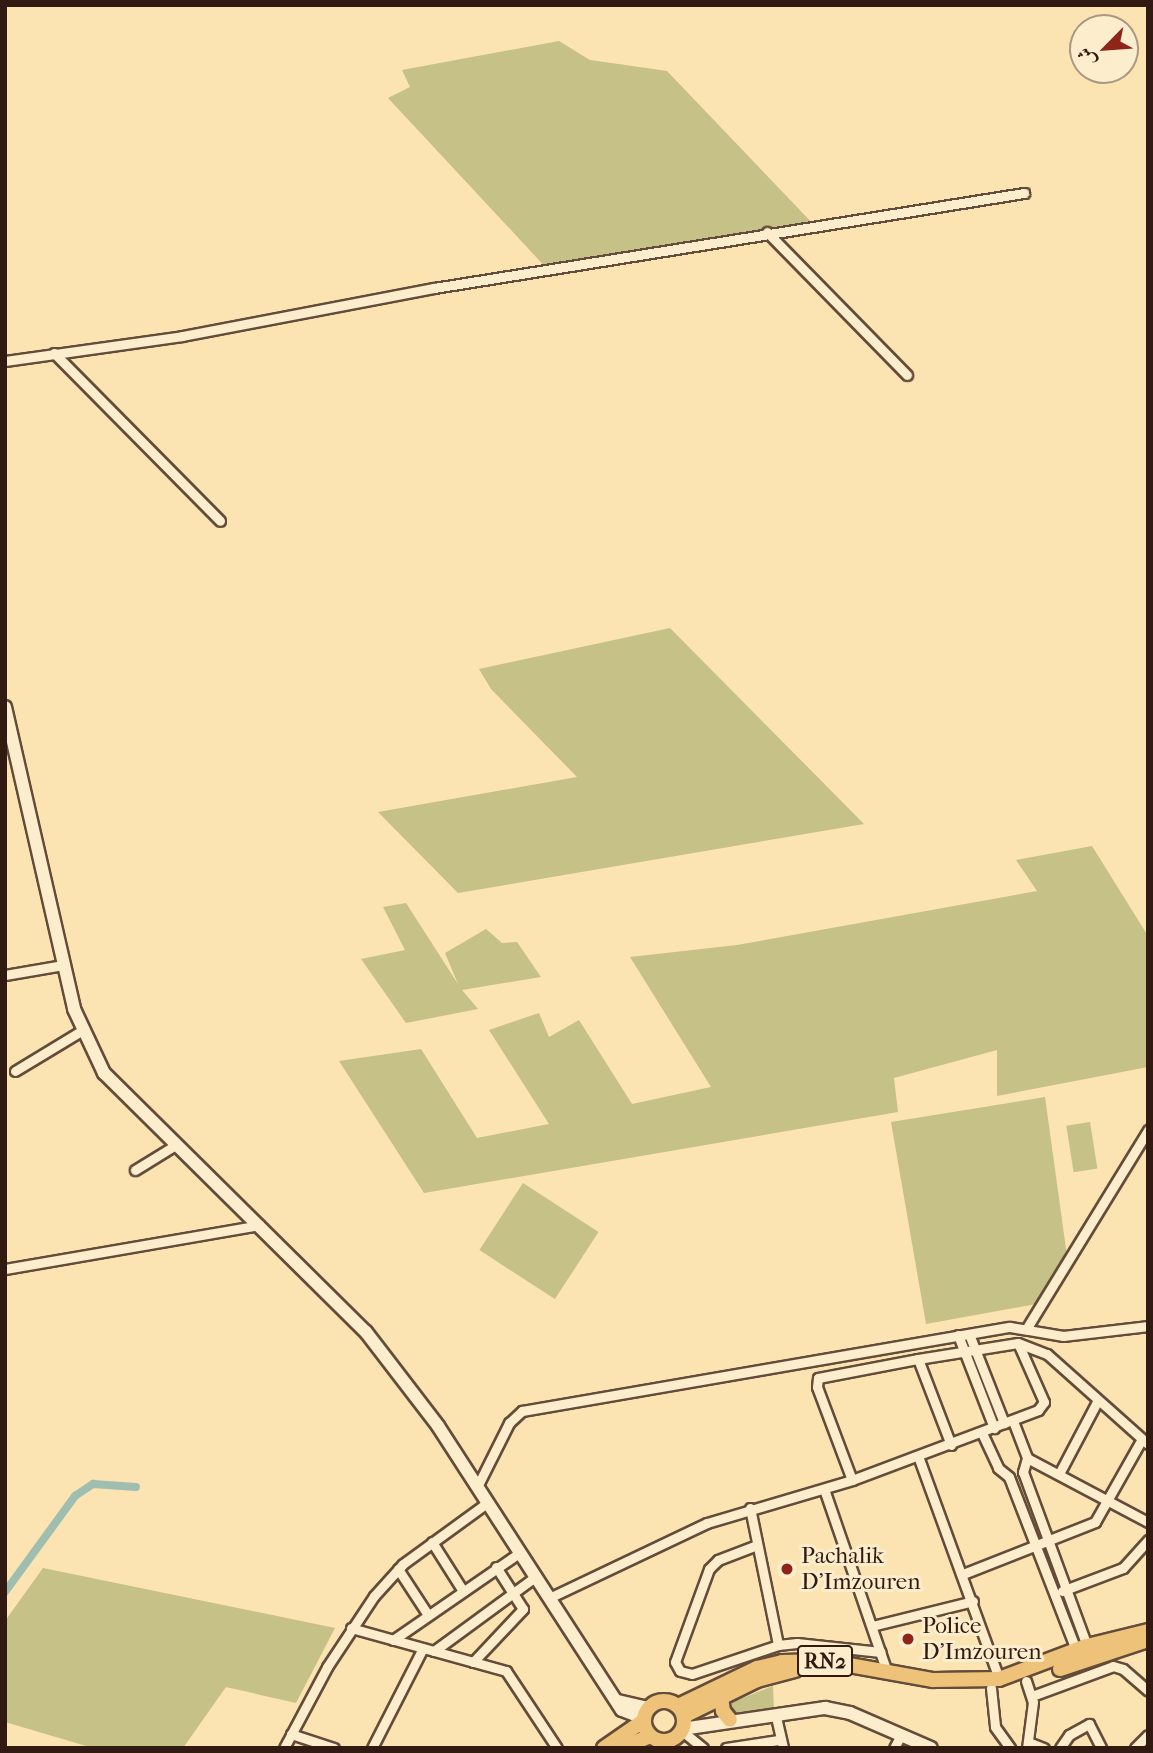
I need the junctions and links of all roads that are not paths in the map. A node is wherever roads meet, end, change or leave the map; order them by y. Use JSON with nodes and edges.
{"nodes":[{"id":1,"x":1024,"y":192,"type":"dead end"},
{"id":2,"x":767,"y":232,"type":"junction"},
{"id":3,"x":54,"y":353,"type":"junction"},
{"id":4,"x":5,"y":361,"type":"edge"},
{"id":5,"x":907,"y":375,"type":"dead end"},
{"id":6,"x":220,"y":521,"type":"dead end"},
{"id":7,"x":5,"y":707,"type":"edge"},
{"id":8,"x":63,"y":965,"type":"junction"},
{"id":9,"x":5,"y":975,"type":"edge"},
{"id":10,"x":81,"y":1031,"type":"junction"},
{"id":11,"x":15,"y":1071,"type":"dead end"},
{"id":12,"x":1148,"y":1130,"type":"edge"},
{"id":13,"x":173,"y":1146,"type":"junction"},
{"id":14,"x":135,"y":1170,"type":"dead end"},
{"id":15,"x":259,"y":1225,"type":"junction"},
{"id":16,"x":5,"y":1269,"type":"edge"},
{"id":17,"x":1028,"y":1326,"type":"junction"},
{"id":18,"x":1148,"y":1326,"type":"edge"},
{"id":19,"x":969,"y":1334,"type":"junction"},
{"id":20,"x":958,"y":1335,"type":"junction"},
{"id":21,"x":1018,"y":1343,"type":"junction"},
{"id":22,"x":969,"y":1350,"type":"junction"},
{"id":23,"x":918,"y":1359,"type":"junction"},
{"id":24,"x":1098,"y":1400,"type":"junction"},
{"id":25,"x":1008,"y":1422,"type":"junction"},
{"id":26,"x":994,"y":1428,"type":"junction"},
{"id":27,"x":982,"y":1433,"type":"junction"},
{"id":28,"x":1145,"y":1441,"type":"edge"},
{"id":29,"x":951,"y":1445,"type":"junction"},
{"id":30,"x":918,"y":1456,"type":"junction"},
{"id":31,"x":1027,"y":1458,"type":"junction"},
{"id":32,"x":1023,"y":1472,"type":"junction"},
{"id":33,"x":1060,"y":1472,"type":"junction"},
{"id":34,"x":1009,"y":1477,"type":"junction"},
{"id":35,"x":852,"y":1480,"type":"junction"},
{"id":36,"x":477,"y":1487,"type":"junction"},
{"id":37,"x":824,"y":1489,"type":"junction"},
{"id":38,"x":1107,"y":1501,"type":"junction"},
{"id":39,"x":487,"y":1503,"type":"junction"},
{"id":40,"x":750,"y":1508,"type":"junction"},
{"id":41,"x":1148,"y":1522,"type":"edge"},
{"id":42,"x":1148,"y":1540,"type":"edge"},
{"id":43,"x":432,"y":1542,"type":"junction"},
{"id":44,"x":1047,"y":1542,"type":"junction"},
{"id":45,"x":757,"y":1545,"type":"junction"},
{"id":46,"x":1036,"y":1547,"type":"junction"},
{"id":47,"x":519,"y":1553,"type":"junction"},
{"id":48,"x":496,"y":1567,"type":"junction"},
{"id":49,"x":398,"y":1569,"type":"junction"},
{"id":50,"x":963,"y":1574,"type":"junction"},
{"id":51,"x":535,"y":1577,"type":"junction"},
{"id":52,"x":1065,"y":1589,"type":"junction"},
{"id":53,"x":463,"y":1591,"type":"junction"},
{"id":54,"x":512,"y":1592,"type":"junction"},
{"id":55,"x":1055,"y":1595,"type":"junction"},
{"id":56,"x":549,"y":1598,"type":"junction"},
{"id":57,"x":973,"y":1601,"type":"junction"},
{"id":58,"x":428,"y":1615,"type":"junction"},
{"id":59,"x":872,"y":1626,"type":"junction"},
{"id":60,"x":351,"y":1628,"type":"junction"},
{"id":61,"x":1148,"y":1631,"type":"edge"},
{"id":62,"x":393,"y":1640,"type":"junction"},
{"id":63,"x":1148,"y":1640,"type":"edge"},
{"id":64,"x":778,"y":1645,"type":"junction"},
{"id":65,"x":423,"y":1648,"type":"junction"},
{"id":66,"x":1082,"y":1649,"type":"junction"},
{"id":67,"x":434,"y":1651,"type":"junction"},
{"id":68,"x":881,"y":1652,"type":"junction"},
{"id":69,"x":473,"y":1662,"type":"junction"},
{"id":70,"x":887,"y":1672,"type":"junction"},
{"id":71,"x":1026,"y":1681,"type":"junction"},
{"id":72,"x":995,"y":1684,"type":"junction"},
{"id":73,"x":1148,"y":1691,"type":"edge"},
{"id":74,"x":1032,"y":1696,"type":"junction"},
{"id":75,"x":721,"y":1698,"type":"junction"},
{"id":76,"x":645,"y":1716,"type":"junction"},
{"id":77,"x":776,"y":1717,"type":"junction"},
{"id":78,"x":730,"y":1720,"type":"junction"},
{"id":79,"x":682,"y":1721,"type":"junction"},
{"id":80,"x":291,"y":1734,"type":"junction"},
{"id":81,"x":901,"y":1735,"type":"junction"},
{"id":82,"x":1148,"y":1735,"type":"edge"},
{"id":83,"x":650,"y":1736,"type":"junction"},
{"id":84,"x":781,"y":1744,"type":"edge"},
{"id":85,"x":1027,"y":1745,"type":"edge"},
{"id":86,"x":728,"y":1747,"type":"edge"},
{"id":87,"x":284,"y":1748,"type":"edge"},
{"id":88,"x":334,"y":1748,"type":"edge"},
{"id":89,"x":372,"y":1748,"type":"edge"},
{"id":90,"x":557,"y":1748,"type":"edge"},
{"id":91,"x":604,"y":1748,"type":"edge"},
{"id":92,"x":622,"y":1748,"type":"edge"},
{"id":93,"x":703,"y":1748,"type":"edge"},
{"id":94,"x":894,"y":1748,"type":"edge"},
{"id":95,"x":931,"y":1748,"type":"edge"},
{"id":96,"x":1010,"y":1748,"type":"edge"},
{"id":97,"x":1044,"y":1748,"type":"edge"},
{"id":98,"x":1060,"y":1748,"type":"edge"},
{"id":99,"x":1101,"y":1748,"type":"edge"},
{"id":100,"x":1135,"y":1748,"type":"edge"}],
"edges":[{"from":1,"to":2,"type":"street"},
{"from":2,"to":3,"type":"street"},
{"from":2,"to":5,"type":"street"},
{"from":3,"to":4,"type":"street"},
{"from":3,"to":6,"type":"street"},
{"from":7,"to":8,"type":"main road"},
{"from":8,"to":9,"type":"street"},
{"from":8,"to":10,"type":"main road"},
{"from":10,"to":11,"type":"street"},
{"from":10,"to":13,"type":"main road"},
{"from":12,"to":17,"type":"street"},
{"from":13,"to":14,"type":"street"},
{"from":13,"to":15,"type":"main road"},
{"from":15,"to":16,"type":"street"},
{"from":15,"to":36,"type":"main road"},
{"from":17,"to":18,"type":"street"},
{"from":17,"to":19,"type":"street"},
{"from":19,"to":20,"type":"street"},
{"from":19,"to":22,"type":"street"},
{"from":20,"to":22,"type":"street"},
{"from":20,"to":36,"type":"street"},
{"from":21,"to":22,"type":"street"},
{"from":21,"to":24,"type":"street"},
{"from":21,"to":25,"type":"street"},
{"from":22,"to":23,"type":"street"},
{"from":22,"to":25,"type":"street"},
{"from":22,"to":26,"type":"street"},
{"from":23,"to":29,"type":"street"},
{"from":23,"to":35,"type":"street"},
{"from":24,"to":28,"type":"street"},
{"from":24,"to":33,"type":"street"},
{"from":25,"to":26,"type":"street"},
{"from":25,"to":31,"type":"street"},
{"from":26,"to":27,"type":"street"},
{"from":27,"to":29,"type":"street"},
{"from":27,"to":34,"type":"street"},
{"from":28,"to":38,"type":"street"},
{"from":29,"to":30,"type":"street"},
{"from":30,"to":35,"type":"street"},
{"from":30,"to":50,"type":"street"},
{"from":31,"to":32,"type":"street"},
{"from":31,"to":33,"type":"street"},
{"from":32,"to":34,"type":"street"},
{"from":32,"to":44,"type":"street"},
{"from":33,"to":38,"type":"street"},
{"from":34,"to":46,"type":"street"},
{"from":35,"to":37,"type":"street"},
{"from":36,"to":39,"type":"main road"},
{"from":37,"to":40,"type":"street"},
{"from":37,"to":59,"type":"street"},
{"from":38,"to":41,"type":"street"},
{"from":38,"to":44,"type":"street"},
{"from":39,"to":43,"type":"street"},
{"from":39,"to":47,"type":"main road"},
{"from":40,"to":45,"type":"street"},
{"from":40,"to":56,"type":"street"},
{"from":42,"to":52,"type":"street"},
{"from":43,"to":49,"type":"street"},
{"from":43,"to":53,"type":"street"},
{"from":44,"to":46,"type":"street"},
{"from":44,"to":52,"type":"street"},
{"from":45,"to":64,"type":"street"},
{"from":45,"to":64,"type":"street"},
{"from":46,"to":50,"type":"street"},
{"from":46,"to":55,"type":"street"},
{"from":47,"to":48,"type":"street"},
{"from":47,"to":51,"type":"main road"},
{"from":48,"to":53,"type":"street"},
{"from":48,"to":54,"type":"street"},
{"from":49,"to":58,"type":"street"},
{"from":49,"to":60,"type":"street"},
{"from":50,"to":57,"type":"street"},
{"from":51,"to":54,"type":"street"},
{"from":51,"to":56,"type":"main road"},
{"from":52,"to":55,"type":"street"},
{"from":52,"to":66,"type":"street"},
{"from":53,"to":58,"type":"street"},
{"from":54,"to":67,"type":"street"},
{"from":54,"to":69,"type":"street"},
{"from":55,"to":66,"type":"street"},
{"from":56,"to":76,"type":"main road"},
{"from":57,"to":59,"type":"street"},
{"from":57,"to":72,"type":"street"},
{"from":58,"to":62,"type":"street"},
{"from":59,"to":68,"type":"street"},
{"from":60,"to":62,"type":"street"},
{"from":60,"to":80,"type":"street"},
{"from":61,"to":66,"type":"highway","number":"RN2"},
{"from":62,"to":65,"type":"street"},
{"from":63,"to":71,"type":"highway","number":"RN2"},
{"from":64,"to":68,"type":"street"},
{"from":65,"to":67,"type":"street"},
{"from":65,"to":89,"type":"street"},
{"from":66,"to":72,"type":"highway","number":"RN2"},
{"from":67,"to":69,"type":"street"},
{"from":68,"to":70,"type":"street"},
{"from":69,"to":90,"type":"street"},
{"from":70,"to":72,"type":"highway","number":"RN2"},
{"from":70,"to":79,"type":"highway","number":"RN2"},
{"from":71,"to":72,"type":"highway","number":"RN2"},
{"from":71,"to":74,"type":"street"},
{"from":72,"to":75,"type":"highway","number":"RN2"},
{"from":72,"to":96,"type":"street"},
{"from":73,"to":74,"type":"street"},
{"from":74,"to":85,"type":"street"},
{"from":75,"to":78,"type":"highway"},
{"from":75,"to":79,"type":"highway","number":"RN2"},
{"from":76,"to":79,"type":"highway","number":"RN2"},
{"from":76,"to":83,"type":"highway"},
{"from":76,"to":91,"type":"highway"},
{"from":77,"to":78,"type":"main road"},
{"from":77,"to":81,"type":"main road"},
{"from":77,"to":84,"type":"street"},
{"from":78,"to":79,"type":"main road"},
{"from":79,"to":83,"type":"highway","number":"RN2"},
{"from":79,"to":93,"type":"street"},
{"from":80,"to":87,"type":"street"},
{"from":80,"to":88,"type":"street"},
{"from":81,"to":94,"type":"street"},
{"from":81,"to":95,"type":"main road"},
{"from":82,"to":100,"type":"street"},
{"from":83,"to":92,"type":"highway","number":"RN2"},
{"from":84,"to":86,"type":"street"},
{"from":85,"to":97,"type":"street"},
{"from":98,"to":99,"type":"street"}]}
